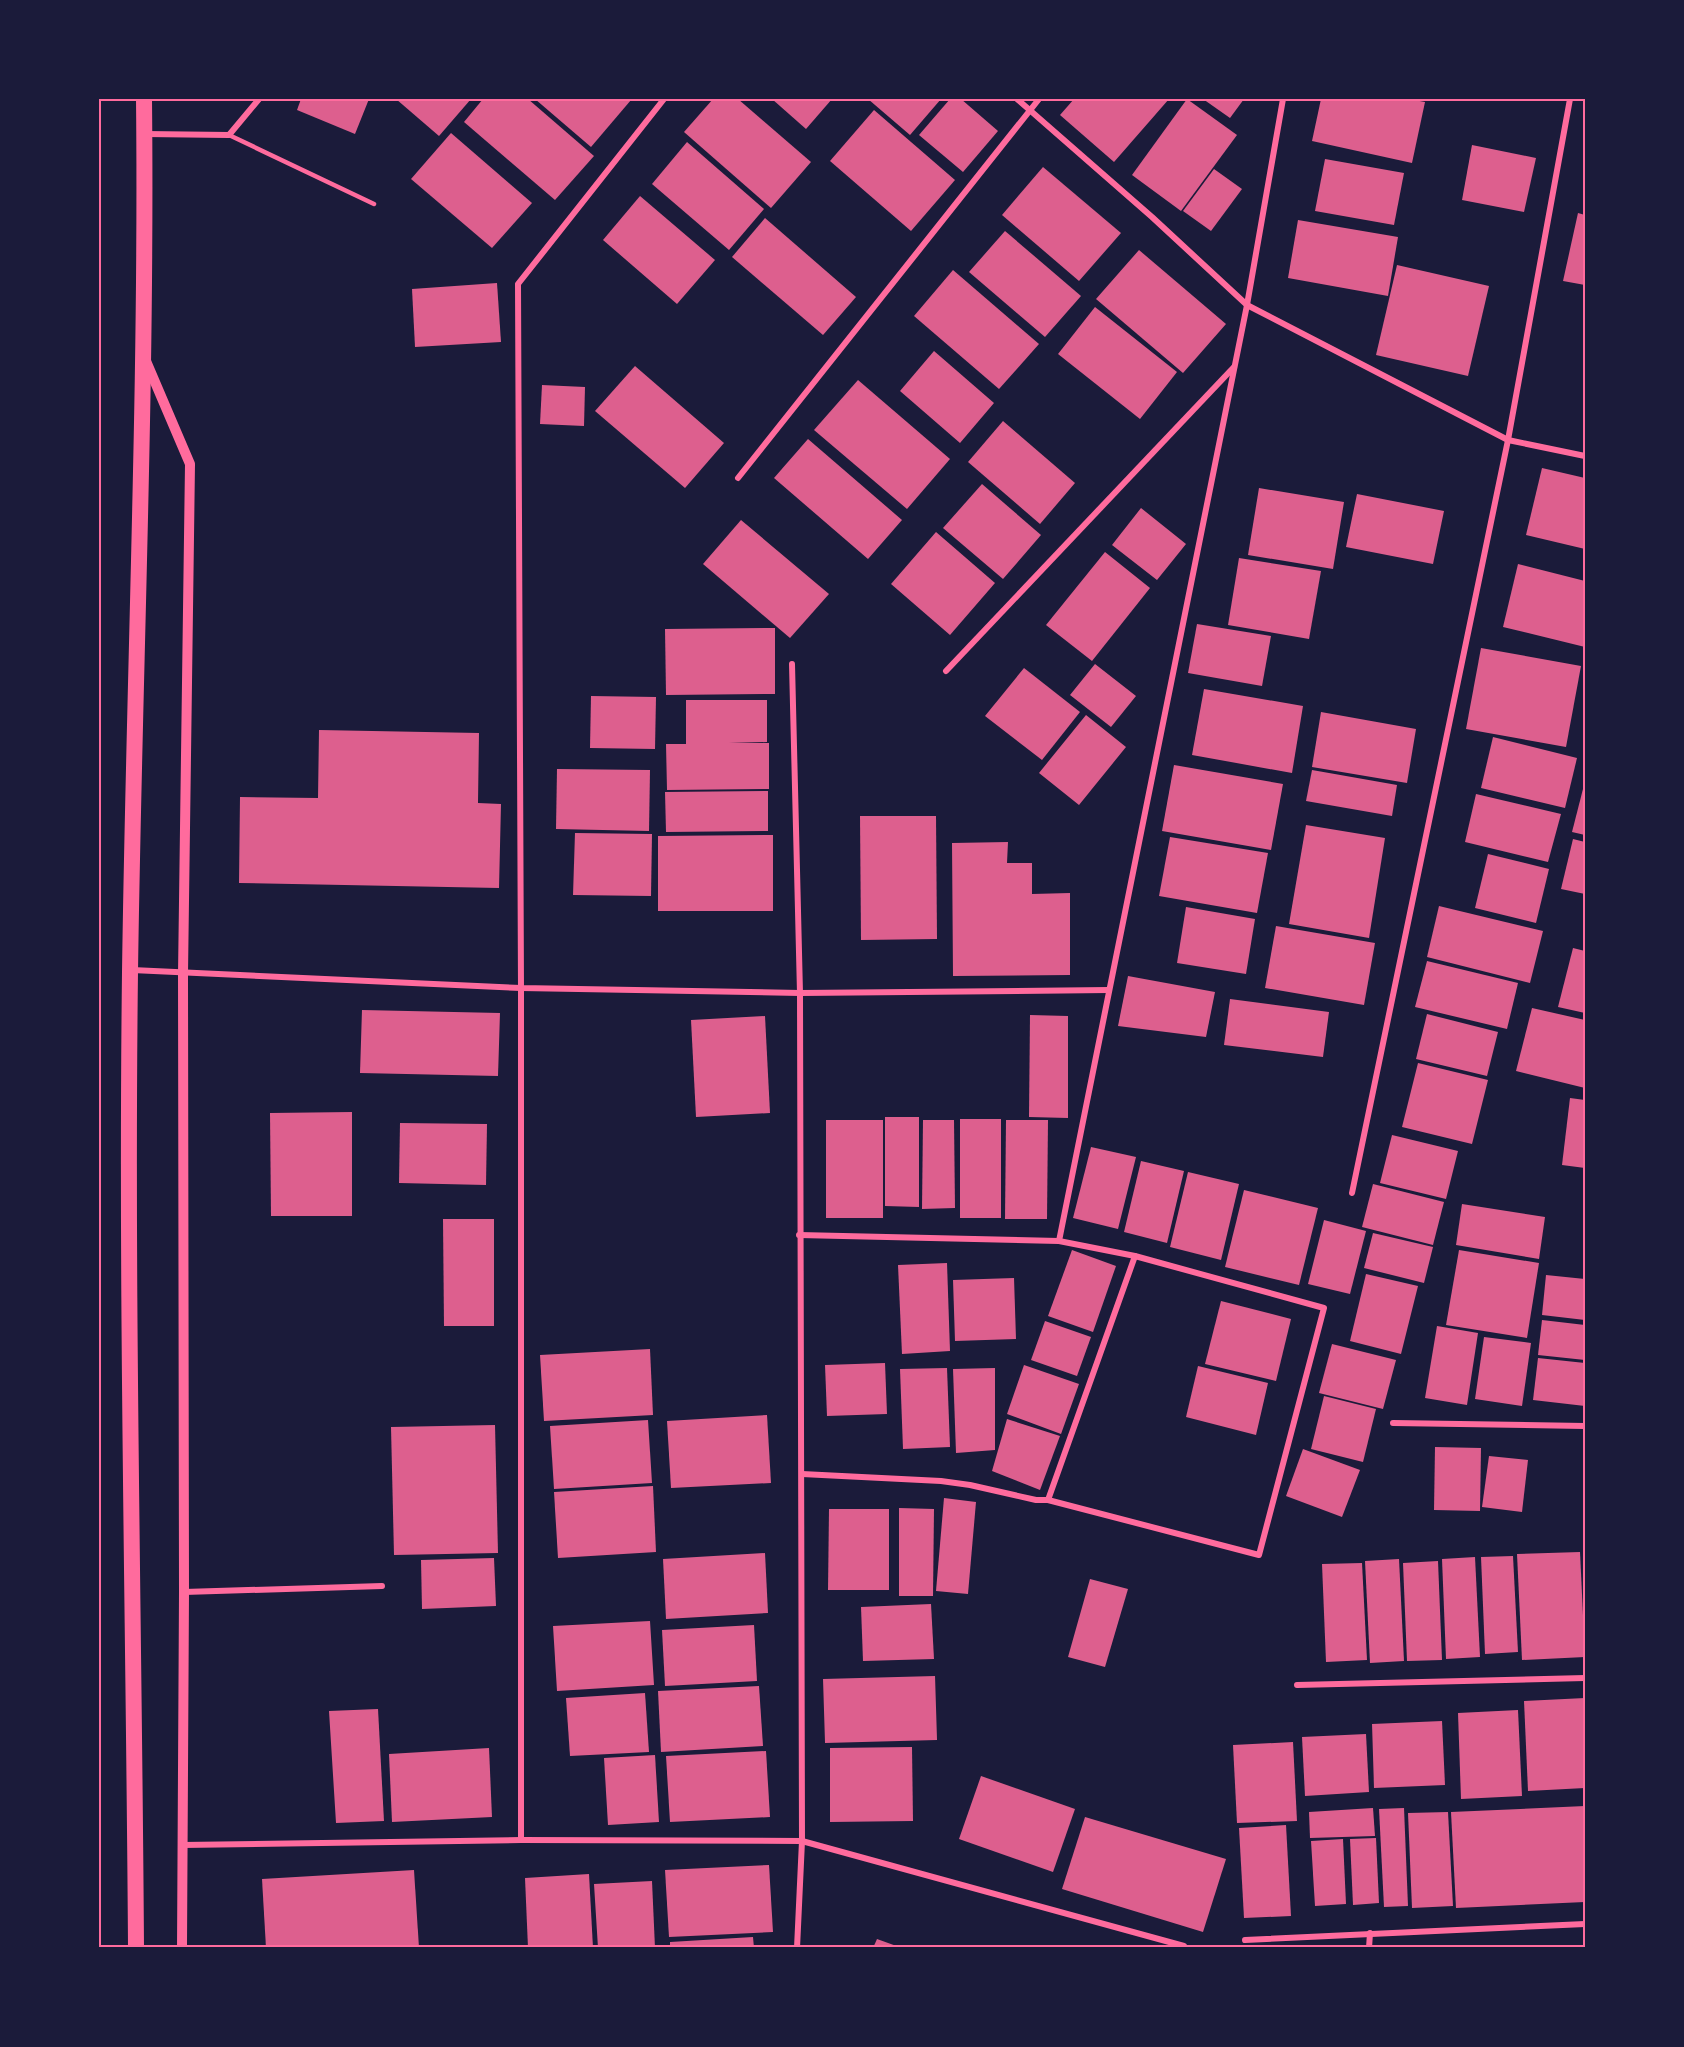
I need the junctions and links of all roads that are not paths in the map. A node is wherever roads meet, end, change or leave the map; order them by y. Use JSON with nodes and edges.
{"nodes":[{"id":1,"x":144,"y":99,"type":"edge"},
{"id":2,"x":260,"y":99,"type":"edge"},
{"id":3,"x":664,"y":99,"type":"edge"},
{"id":4,"x":1017,"y":99,"type":"edge"},
{"id":5,"x":1039,"y":99,"type":"edge"},
{"id":6,"x":1283,"y":99,"type":"edge"},
{"id":7,"x":1570,"y":99,"type":"edge"},
{"id":8,"x":1030,"y":109,"type":"junction"},
{"id":9,"x":144,"y":134,"type":"junction"},
{"id":10,"x":229,"y":135,"type":"junction"},
{"id":11,"x":374,"y":204,"type":"dead end"},
{"id":12,"x":1247,"y":305,"type":"junction"},
{"id":13,"x":142,"y":352,"type":"junction"},
{"id":14,"x":1234,"y":367,"type":"junction"},
{"id":15,"x":1508,"y":440,"type":"junction"},
{"id":16,"x":1585,"y":456,"type":"edge"},
{"id":17,"x":738,"y":478,"type":"dead end"},
{"id":18,"x":792,"y":664,"type":"dead end"},
{"id":19,"x":945,"y":671,"type":"dead end"},
{"id":20,"x":130,"y":970,"type":"junction"},
{"id":21,"x":183,"y":974,"type":"junction"},
{"id":22,"x":521,"y":988,"type":"junction"},
{"id":23,"x":1109,"y":990,"type":"junction"},
{"id":24,"x":800,"y":993,"type":"junction"},
{"id":25,"x":1352,"y":1193,"type":"dead end"},
{"id":26,"x":800,"y":1235,"type":"junction"},
{"id":27,"x":1059,"y":1241,"type":"junction"},
{"id":28,"x":1135,"y":1256,"type":"junction"},
{"id":29,"x":1393,"y":1423,"type":"dead end"},
{"id":30,"x":1585,"y":1426,"type":"edge"},
{"id":31,"x":802,"y":1474,"type":"junction"},
{"id":32,"x":1048,"y":1500,"type":"junction"},
{"id":33,"x":382,"y":1586,"type":"dead end"},
{"id":34,"x":184,"y":1592,"type":"junction"},
{"id":35,"x":1585,"y":1678,"type":"edge"},
{"id":36,"x":1297,"y":1685,"type":"dead end"},
{"id":37,"x":521,"y":1840,"type":"junction"},
{"id":38,"x":802,"y":1840,"type":"junction"},
{"id":39,"x":182,"y":1845,"type":"junction"},
{"id":40,"x":1585,"y":1924,"type":"edge"},
{"id":41,"x":1370,"y":1933,"type":"junction"},
{"id":42,"x":1245,"y":1940,"type":"dead end"},
{"id":43,"x":1184,"y":1946,"type":"dead end"},
{"id":44,"x":136,"y":1948,"type":"edge"},
{"id":45,"x":182,"y":1948,"type":"edge"},
{"id":46,"x":797,"y":1948,"type":"edge"},
{"id":47,"x":1369,"y":1948,"type":"edge"}],
"edges":[{"from":1,"to":9,"type":"highway"},
{"from":2,"to":10,"type":"street"},
{"from":3,"to":22,"type":"street"},
{"from":4,"to":8,"type":"street"},
{"from":5,"to":8,"type":"street"},
{"from":6,"to":12,"type":"street"},
{"from":7,"to":15,"type":"street"},
{"from":8,"to":12,"type":"street"},
{"from":8,"to":17,"type":"street"},
{"from":9,"to":10,"type":"street"},
{"from":9,"to":13,"type":"highway"},
{"from":10,"to":11,"type":"lane"},
{"from":12,"to":14,"type":"street"},
{"from":12,"to":15,"type":"street"},
{"from":13,"to":20,"type":"highway"},
{"from":13,"to":21,"type":"street"},
{"from":14,"to":19,"type":"street"},
{"from":14,"to":23,"type":"street"},
{"from":15,"to":16,"type":"street"},
{"from":15,"to":25,"type":"street"},
{"from":18,"to":24,"type":"street"},
{"from":20,"to":21,"type":"street"},
{"from":20,"to":44,"type":"highway"},
{"from":21,"to":22,"type":"street"},
{"from":21,"to":34,"type":"street"},
{"from":22,"to":24,"type":"street"},
{"from":22,"to":37,"type":"street"},
{"from":23,"to":24,"type":"street"},
{"from":23,"to":27,"type":"street"},
{"from":24,"to":26,"type":"street"},
{"from":26,"to":27,"type":"street"},
{"from":26,"to":31,"type":"street"},
{"from":27,"to":28,"type":"street"},
{"from":28,"to":32,"type":"street"},
{"from":28,"to":32,"type":"street"},
{"from":29,"to":30,"type":"street"},
{"from":31,"to":32,"type":"street"},
{"from":31,"to":38,"type":"street"},
{"from":33,"to":34,"type":"street"},
{"from":34,"to":39,"type":"street"},
{"from":35,"to":36,"type":"street"},
{"from":37,"to":38,"type":"street"},
{"from":37,"to":39,"type":"street"},
{"from":38,"to":43,"type":"street"},
{"from":38,"to":46,"type":"street"},
{"from":39,"to":45,"type":"street"},
{"from":40,"to":41,"type":"street"},
{"from":41,"to":42,"type":"street"},
{"from":41,"to":47,"type":"street"}]}
